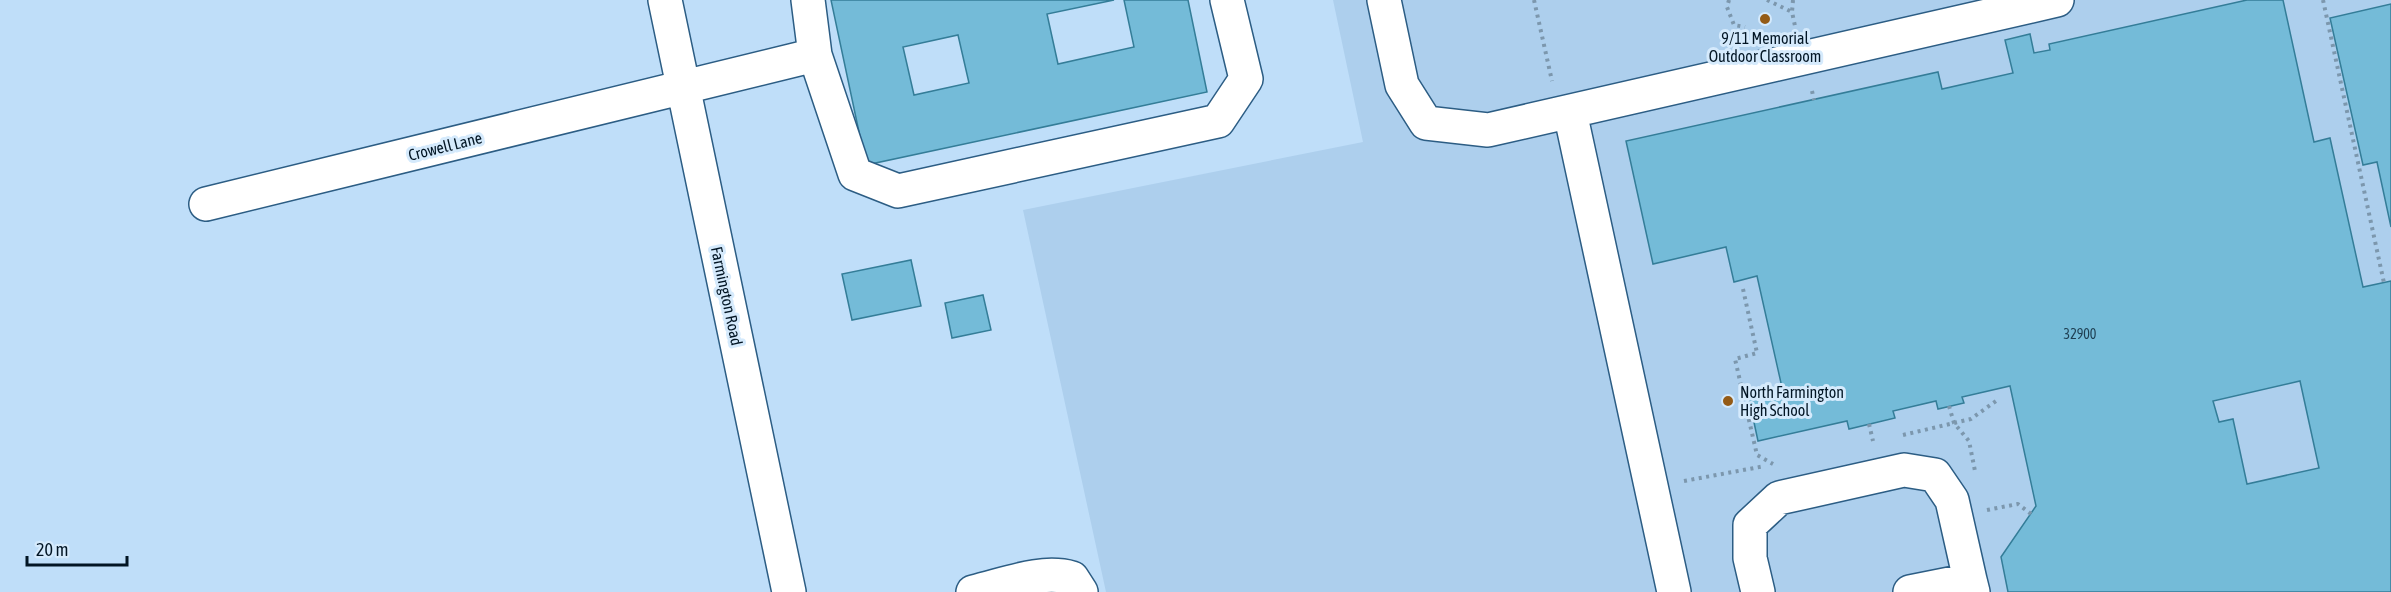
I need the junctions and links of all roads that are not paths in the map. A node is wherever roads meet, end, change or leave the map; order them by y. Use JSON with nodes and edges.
{"nodes":[{"id":1,"x":665,"y":0,"type":"edge"},
{"id":2,"x":808,"y":0,"type":"edge"},
{"id":3,"x":1227,"y":0,"type":"edge"},
{"id":4,"x":1384,"y":0,"type":"edge"},
{"id":5,"x":2057,"y":0,"type":"edge"},
{"id":6,"x":815,"y":55,"type":"junction"},
{"id":7,"x":684,"y":87,"type":"junction"},
{"id":8,"x":1570,"y":112,"type":"junction"},
{"id":9,"x":206,"y":204,"type":"dead end"},
{"id":10,"x":1972,"y":586,"type":"edge"},
{"id":11,"x":789,"y":592,"type":"edge"},
{"id":12,"x":973,"y":592,"type":"edge"},
{"id":13,"x":1081,"y":592,"type":"edge"},
{"id":14,"x":1674,"y":592,"type":"edge"},
{"id":15,"x":1758,"y":592,"type":"edge"},
{"id":16,"x":1910,"y":592,"type":"edge"}],
"edges":[{"from":1,"to":7,"type":"street","name":"Farmington Road"},
{"from":2,"to":6,"type":"street"},
{"from":3,"to":6,"type":"street"},
{"from":4,"to":8,"type":"street"},
{"from":5,"to":8,"type":"street"},
{"from":6,"to":7,"type":"street","name":"Crowell Lane"},
{"from":7,"to":9,"type":"street","name":"Crowell Lane"},
{"from":7,"to":11,"type":"street","name":"Farmington Road"},
{"from":8,"to":14,"type":"street"},
{"from":10,"to":15,"type":"street"},
{"from":10,"to":16,"type":"street"},
{"from":12,"to":13,"type":"street"}]}
